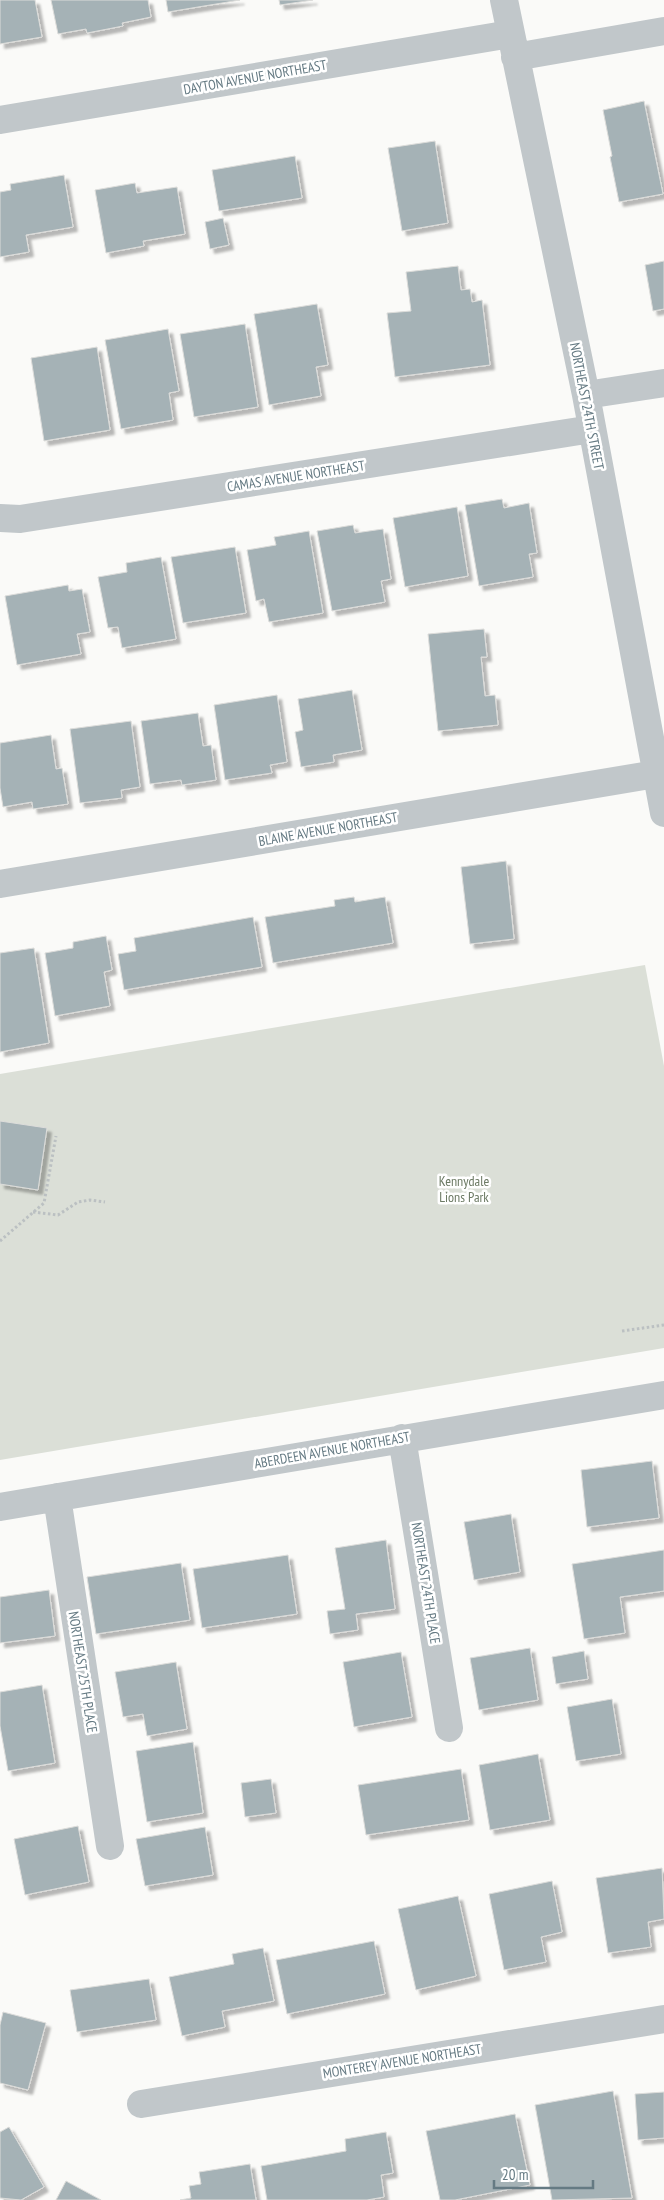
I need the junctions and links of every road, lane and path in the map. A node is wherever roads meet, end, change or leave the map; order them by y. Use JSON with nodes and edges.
{"nodes":[{"id":1,"x":504,"y":0,"type":"edge"},
{"id":2,"x":664,"y":31,"type":"edge"},
{"id":3,"x":513,"y":46,"type":"junction"},
{"id":4,"x":0,"y":120,"type":"edge"},
{"id":5,"x":664,"y":383,"type":"edge"},
{"id":6,"x":586,"y":395,"type":"junction"},
{"id":7,"x":592,"y":429,"type":"junction"},
{"id":8,"x":0,"y":518,"type":"edge"},
{"id":9,"x":660,"y":781,"type":"edge"},
{"id":10,"x":664,"y":813,"type":"edge"},
{"id":11,"x":0,"y":884,"type":"edge"},
{"id":12,"x":56,"y":1136,"type":"dead end"},
{"id":13,"x":105,"y":1202,"type":"dead end"},
{"id":14,"x":33,"y":1212,"type":"junction"},
{"id":15,"x":0,"y":1241,"type":"edge"},
{"id":16,"x":664,"y":1325,"type":"edge"},
{"id":17,"x":622,"y":1332,"type":"dead end"},
{"id":18,"x":664,"y":1395,"type":"edge"},
{"id":19,"x":402,"y":1438,"type":"junction"},
{"id":20,"x":57,"y":1497,"type":"junction"},
{"id":21,"x":0,"y":1507,"type":"edge"},
{"id":22,"x":449,"y":1728,"type":"dead end"},
{"id":23,"x":110,"y":1846,"type":"dead end"},
{"id":24,"x":664,"y":2019,"type":"edge"},
{"id":25,"x":141,"y":2104,"type":"dead end"}],
"edges":[{"from":1,"to":3,"type":"street","name":"NORTHEAST 24TH STREET"},
{"from":2,"to":3,"type":"street","name":"DAYTON AVENUE NORTHEAST"},
{"from":3,"to":4,"type":"street","name":"DAYTON AVENUE NORTHEAST"},
{"from":3,"to":6,"type":"street","name":"NORTHEAST 24TH STREET"},
{"from":5,"to":6,"type":"street"},
{"from":6,"to":7,"type":"street","name":"NORTHEAST 24TH STREET"},
{"from":7,"to":8,"type":"street","name":"CAMAS AVENUE NORTHEAST"},
{"from":7,"to":9,"type":"street","name":"NORTHEAST 24TH STREET"},
{"from":9,"to":10,"type":"street","name":"NORTHEAST 24TH STREET"},
{"from":9,"to":11,"type":"street","name":"BLAINE AVENUE NORTHEAST"},
{"from":12,"to":14,"type":"path"},
{"from":13,"to":14,"type":"path"},
{"from":14,"to":15,"type":"path"},
{"from":16,"to":17,"type":"path"},
{"from":18,"to":19,"type":"street","name":"ABERDEEN AVENUE NORTHEAST"},
{"from":19,"to":20,"type":"street","name":"ABERDEEN AVENUE NORTHEAST"},
{"from":19,"to":22,"type":"street","name":"NORTHEAST 24TH PLACE"},
{"from":20,"to":21,"type":"street","name":"ABERDEEN AVENUE NORTHEAST"},
{"from":20,"to":23,"type":"street","name":"NORTHEAST 25TH PLACE"},
{"from":24,"to":25,"type":"street","name":"MONTEREY AVENUE NORTHEAST"}]}
